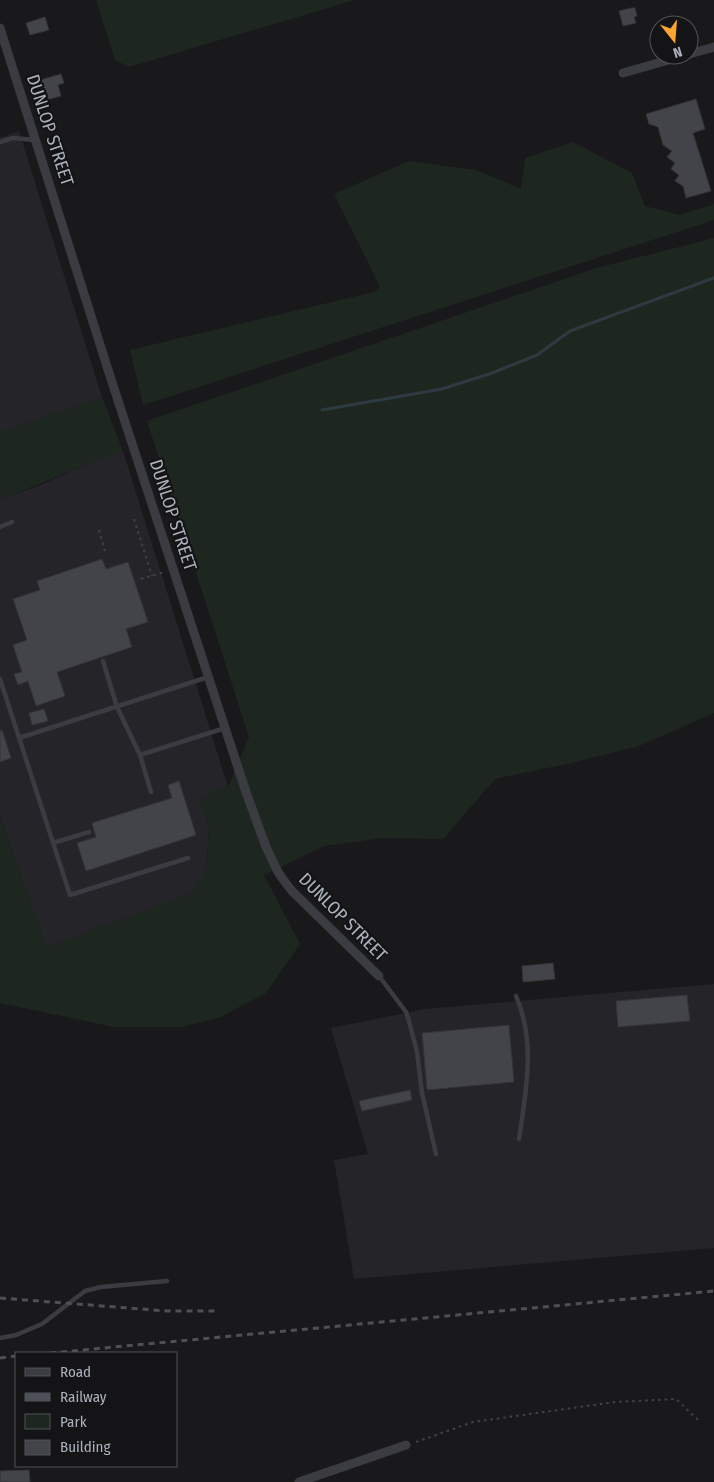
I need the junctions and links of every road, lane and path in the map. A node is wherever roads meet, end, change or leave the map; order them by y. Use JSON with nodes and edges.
{"nodes":[{"id":1,"x":0,"y":28,"type":"edge"},
{"id":2,"x":714,"y":47,"type":"edge"},
{"id":3,"x":699,"y":52,"type":"edge"},
{"id":4,"x":652,"y":65,"type":"edge"},
{"id":5,"x":623,"y":73,"type":"dead end"},
{"id":6,"x":36,"y":140,"type":"junction"},
{"id":7,"x":0,"y":142,"type":"edge"},
{"id":8,"x":134,"y":519,"type":"dead end"},
{"id":9,"x":12,"y":522,"type":"dead end"},
{"id":10,"x":0,"y":527,"type":"edge"},
{"id":11,"x":99,"y":530,"type":"dead end"},
{"id":12,"x":105,"y":551,"type":"dead end"},
{"id":13,"x":174,"y":569,"type":"junction"},
{"id":14,"x":152,"y":576,"type":"junction"},
{"id":15,"x":141,"y":579,"type":"dead end"},
{"id":16,"x":103,"y":661,"type":"dead end"},
{"id":17,"x":209,"y":676,"type":"junction"},
{"id":18,"x":0,"y":680,"type":"edge"},
{"id":19,"x":117,"y":707,"type":"junction"},
{"id":20,"x":225,"y":728,"type":"junction"},
{"id":21,"x":19,"y":738,"type":"junction"},
{"id":22,"x":140,"y":755,"type":"junction"},
{"id":23,"x":151,"y":792,"type":"dead end"},
{"id":24,"x":89,"y":832,"type":"dead end"},
{"id":25,"x":53,"y":843,"type":"junction"},
{"id":26,"x":188,"y":858,"type":"dead end"},
{"id":27,"x":380,"y":976,"type":"joint"},
{"id":28,"x":516,"y":996,"type":"dead end"},
{"id":29,"x":519,"y":1139,"type":"dead end"},
{"id":30,"x":436,"y":1154,"type":"dead end"},
{"id":31,"x":167,"y":1280,"type":"dead end"},
{"id":32,"x":0,"y":1338,"type":"edge"},
{"id":33,"x":698,"y":1420,"type":"dead end"},
{"id":34,"x":406,"y":1445,"type":"joint"},
{"id":35,"x":299,"y":1482,"type":"edge"}],
"edges":[{"from":1,"to":6,"type":"street","name":"DUNLOP STREET"},
{"from":2,"to":3,"type":"street"},
{"from":4,"to":5,"type":"street"},
{"from":6,"to":7,"type":"lane"},
{"from":6,"to":13,"type":"street","name":"DUNLOP STREET"},
{"from":8,"to":14,"type":"path"},
{"from":9,"to":10,"type":"lane"},
{"from":11,"to":12,"type":"path"},
{"from":13,"to":14,"type":"path"},
{"from":13,"to":17,"type":"street","name":"DUNLOP STREET"},
{"from":14,"to":15,"type":"path"},
{"from":16,"to":19,"type":"lane"},
{"from":17,"to":19,"type":"lane"},
{"from":17,"to":20,"type":"street","name":"DUNLOP STREET"},
{"from":18,"to":21,"type":"lane"},
{"from":19,"to":21,"type":"lane"},
{"from":19,"to":22,"type":"lane"},
{"from":20,"to":22,"type":"lane"},
{"from":20,"to":27,"type":"street","name":"DUNLOP STREET"},
{"from":21,"to":25,"type":"lane"},
{"from":22,"to":23,"type":"lane"},
{"from":24,"to":25,"type":"lane"},
{"from":25,"to":26,"type":"lane"},
{"from":27,"to":30,"type":"lane"},
{"from":28,"to":29,"type":"lane"},
{"from":31,"to":32,"type":"lane"},
{"from":33,"to":34,"type":"path"},
{"from":34,"to":35,"type":"street"}]}
